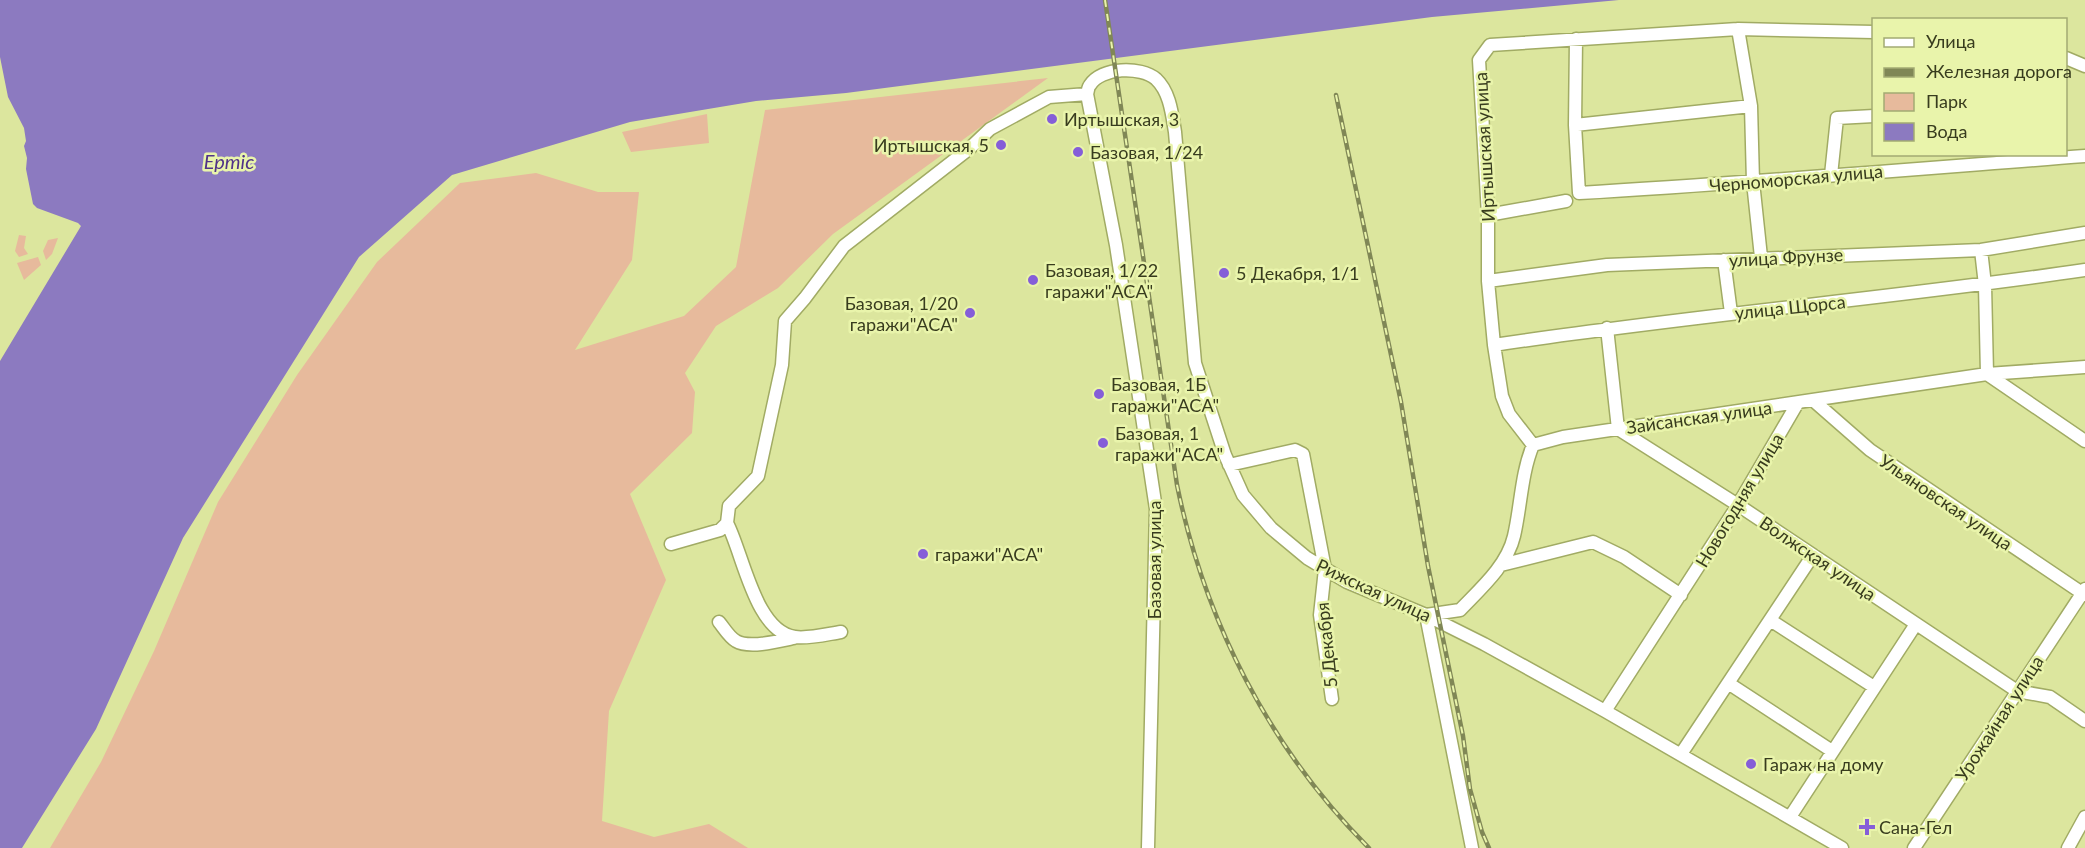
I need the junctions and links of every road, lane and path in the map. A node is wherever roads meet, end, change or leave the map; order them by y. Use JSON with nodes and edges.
{"nodes":[{"id":1,"x":1738,"y":29,"type":"junction"},
{"id":2,"x":1872,"y":32,"type":"edge"},
{"id":3,"x":1576,"y":39,"type":"junction"},
{"id":4,"x":2067,"y":58,"type":"edge"},
{"id":5,"x":2085,"y":66,"type":"edge"},
{"id":6,"x":1087,"y":94,"type":"junction"},
{"id":7,"x":1751,"y":106,"type":"junction"},
{"id":8,"x":1872,"y":116,"type":"edge"},
{"id":9,"x":1575,"y":125,"type":"junction"},
{"id":10,"x":2085,"y":156,"type":"edge"},
{"id":11,"x":1981,"y":159,"type":"edge"},
{"id":12,"x":1831,"y":175,"type":"junction"},
{"id":13,"x":1753,"y":183,"type":"junction"},
{"id":14,"x":1566,"y":201,"type":"dead end"},
{"id":15,"x":1488,"y":215,"type":"junction"},
{"id":16,"x":2085,"y":233,"type":"edge"},
{"id":17,"x":1981,"y":250,"type":"junction"},
{"id":18,"x":1761,"y":257,"type":"junction"},
{"id":19,"x":1724,"y":260,"type":"junction"},
{"id":20,"x":2085,"y":270,"type":"edge"},
{"id":21,"x":1488,"y":281,"type":"junction"},
{"id":22,"x":1985,"y":285,"type":"junction"},
{"id":23,"x":1731,"y":313,"type":"junction"},
{"id":24,"x":1607,"y":328,"type":"junction"},
{"id":25,"x":1494,"y":345,"type":"junction"},
{"id":26,"x":2085,"y":367,"type":"edge"},
{"id":27,"x":1987,"y":374,"type":"junction"},
{"id":28,"x":1814,"y":401,"type":"junction"},
{"id":29,"x":1797,"y":404,"type":"junction"},
{"id":30,"x":1618,"y":429,"type":"junction"},
{"id":31,"x":2085,"y":441,"type":"edge"},
{"id":32,"x":1533,"y":445,"type":"junction"},
{"id":33,"x":1229,"y":465,"type":"junction"},
{"id":34,"x":1738,"y":505,"type":"junction"},
{"id":35,"x":727,"y":523,"type":"junction"},
{"id":36,"x":671,"y":544,"type":"dead end"},
{"id":37,"x":1813,"y":555,"type":"junction"},
{"id":38,"x":1501,"y":565,"type":"junction"},
{"id":39,"x":1325,"y":569,"type":"junction"},
{"id":40,"x":2084,"y":592,"type":"edge"},
{"id":41,"x":1681,"y":595,"type":"junction"},
{"id":42,"x":1426,"y":615,"type":"junction"},
{"id":43,"x":1770,"y":620,"type":"junction"},
{"id":44,"x":718,"y":622,"type":"dead end"},
{"id":45,"x":1916,"y":624,"type":"junction"},
{"id":46,"x":841,"y":632,"type":"dead end"},
{"id":47,"x":794,"y":638,"type":"junction"},
{"id":48,"x":1728,"y":683,"type":"junction"},
{"id":49,"x":1874,"y":687,"type":"junction"},
{"id":50,"x":2017,"y":691,"type":"junction"},
{"id":51,"x":1332,"y":699,"type":"dead end"},
{"id":52,"x":1605,"y":711,"type":"junction"},
{"id":53,"x":2085,"y":721,"type":"edge"},
{"id":54,"x":1832,"y":752,"type":"junction"},
{"id":55,"x":1681,"y":754,"type":"junction"},
{"id":56,"x":1790,"y":817,"type":"junction"},
{"id":57,"x":2085,"y":817,"type":"edge"},
{"id":58,"x":1148,"y":848,"type":"edge"},
{"id":59,"x":1472,"y":848,"type":"edge"},
{"id":60,"x":1842,"y":848,"type":"edge"},
{"id":61,"x":1914,"y":848,"type":"edge"},
{"id":62,"x":2068,"y":848,"type":"edge"}],
"edges":[{"from":1,"to":2,"type":"street","name":"Иртышская улица"},
{"from":1,"to":3,"type":"street","name":"Иртышская улица"},
{"from":1,"to":7,"type":"street"},
{"from":3,"to":9,"type":"street"},
{"from":3,"to":15,"type":"street","name":"Иртышская улица"},
{"from":4,"to":5,"type":"street"},
{"from":6,"to":33,"type":"street","name":"Рижская улица"},
{"from":6,"to":35,"type":"street"},
{"from":6,"to":58,"type":"street","name":"Базовая улица"},
{"from":7,"to":9,"type":"street"},
{"from":7,"to":13,"type":"street"},
{"from":8,"to":12,"type":"street"},
{"from":9,"to":13,"type":"street","name":"Черноморская улица"},
{"from":10,"to":11,"type":"street","name":"Черноморская улица"},
{"from":11,"to":12,"type":"street","name":"Черноморская улица"},
{"from":12,"to":13,"type":"street","name":"Черноморская улица"},
{"from":13,"to":18,"type":"street"},
{"from":14,"to":15,"type":"street"},
{"from":15,"to":21,"type":"street","name":"Иртышская улица"},
{"from":16,"to":17,"type":"street","name":"улица Фрунзе"},
{"from":17,"to":18,"type":"street","name":"улица Фрунзе"},
{"from":17,"to":22,"type":"street"},
{"from":18,"to":19,"type":"street","name":"улица Фрунзе"},
{"from":19,"to":21,"type":"street","name":"улица Фрунзе"},
{"from":19,"to":23,"type":"street"},
{"from":20,"to":22,"type":"street","name":"улица Щорса"},
{"from":21,"to":25,"type":"street","name":"Иртышская улица"},
{"from":22,"to":23,"type":"street","name":"улица Щорса"},
{"from":22,"to":27,"type":"street"},
{"from":23,"to":24,"type":"street","name":"улица Щорса"},
{"from":24,"to":25,"type":"street","name":"улица Щорса"},
{"from":24,"to":30,"type":"street"},
{"from":25,"to":32,"type":"street","name":"Иртышская улица"},
{"from":26,"to":27,"type":"street","name":"Зайсанская улица"},
{"from":27,"to":28,"type":"street","name":"Зайсанская улица"},
{"from":27,"to":31,"type":"street"},
{"from":28,"to":29,"type":"street","name":"Зайсанская улица"},
{"from":28,"to":40,"type":"street","name":"Ульяновская улица"},
{"from":29,"to":30,"type":"street","name":"Зайсанская улица"},
{"from":29,"to":34,"type":"street","name":"Новогодняя улица"},
{"from":30,"to":32,"type":"street","name":"Зайсанская улица"},
{"from":30,"to":34,"type":"street","name":"Волжская улица"},
{"from":32,"to":38,"type":"street"},
{"from":33,"to":39,"type":"street","name":"Рижская улица"},
{"from":33,"to":39,"type":"street","name":"5 Декабря"},
{"from":34,"to":37,"type":"street","name":"Волжская улица"},
{"from":34,"to":41,"type":"street","name":"Новогодняя улица"},
{"from":35,"to":36,"type":"street"},
{"from":35,"to":47,"type":"street"},
{"from":37,"to":43,"type":"street"},
{"from":37,"to":45,"type":"street","name":"Волжская улица"},
{"from":38,"to":41,"type":"street"},
{"from":38,"to":42,"type":"street"},
{"from":39,"to":42,"type":"street","name":"Рижская улица"},
{"from":39,"to":51,"type":"street","name":"5 Декабря"},
{"from":40,"to":50,"type":"street","name":"Урожайная улица"},
{"from":41,"to":52,"type":"street","name":"Новогодняя улица"},
{"from":42,"to":52,"type":"street","name":"Рижская улица"},
{"from":42,"to":59,"type":"street"},
{"from":43,"to":48,"type":"street"},
{"from":43,"to":49,"type":"street"},
{"from":44,"to":47,"type":"street"},
{"from":45,"to":49,"type":"street"},
{"from":45,"to":50,"type":"street","name":"Волжская улица"},
{"from":46,"to":47,"type":"street"},
{"from":48,"to":54,"type":"street"},
{"from":48,"to":55,"type":"street"},
{"from":49,"to":54,"type":"street"},
{"from":50,"to":53,"type":"street"},
{"from":50,"to":61,"type":"street","name":"Урожайная улица"},
{"from":52,"to":55,"type":"street","name":"Рижская улица"},
{"from":54,"to":56,"type":"street"},
{"from":55,"to":56,"type":"street","name":"Рижская улица"},
{"from":56,"to":60,"type":"street","name":"Рижская улица"},
{"from":57,"to":62,"type":"street"}]}
